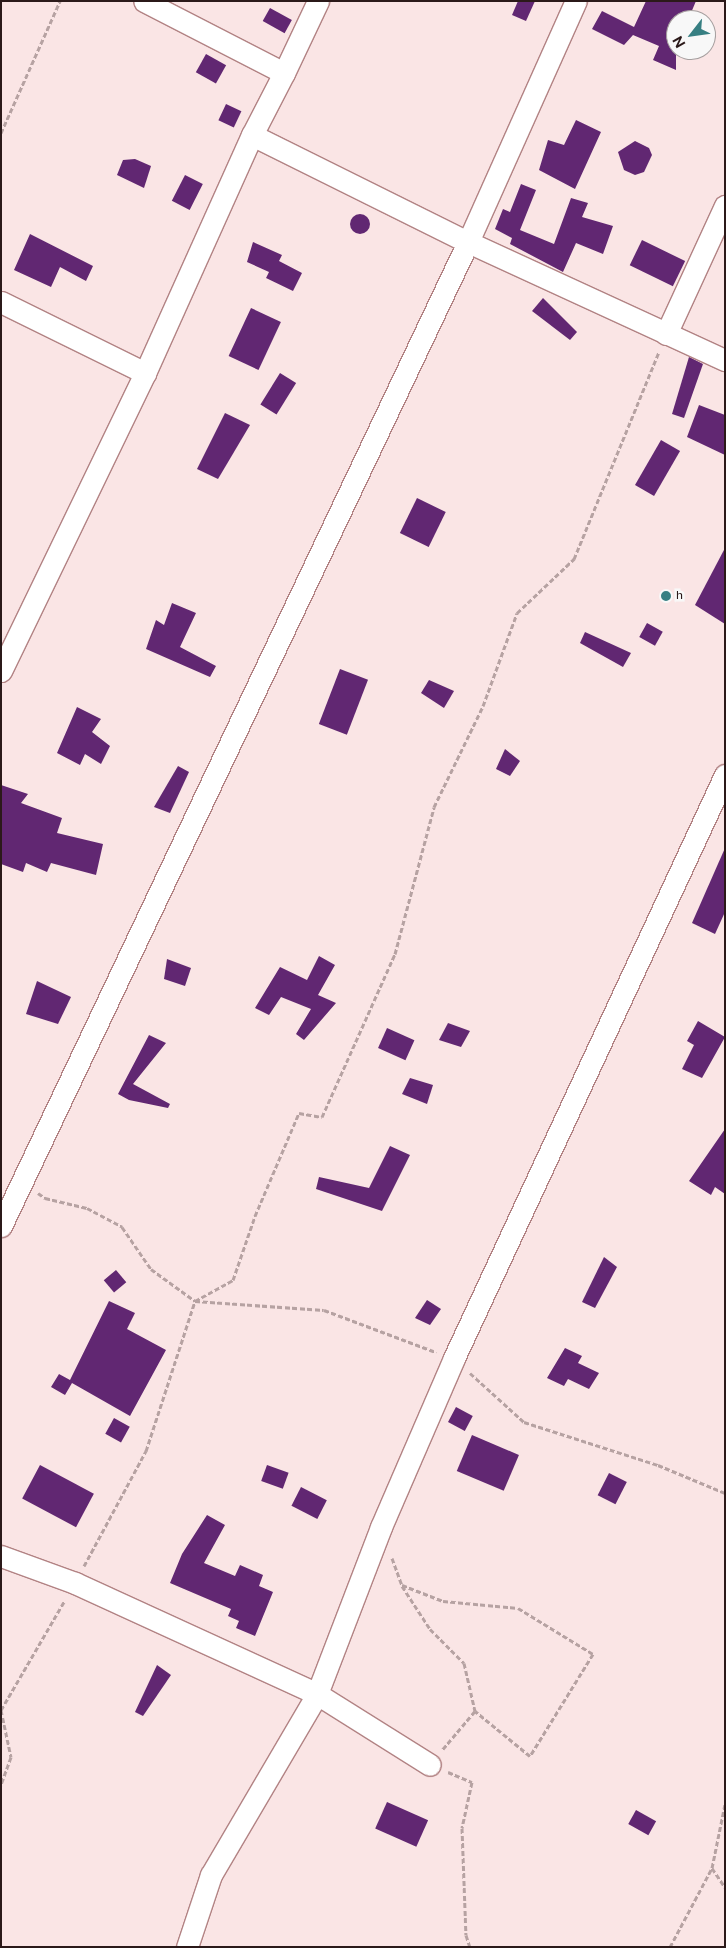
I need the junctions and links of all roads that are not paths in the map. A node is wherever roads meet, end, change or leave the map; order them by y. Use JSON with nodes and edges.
{"nodes":[{"id":1,"x":144,"y":1,"type":"edge"},
{"id":2,"x":318,"y":1,"type":"edge"},
{"id":3,"x":576,"y":1,"type":"edge"},
{"id":4,"x":284,"y":73,"type":"junction"},
{"id":5,"x":252,"y":135,"type":"junction"},
{"id":6,"x":725,"y":206,"type":"edge"},
{"id":7,"x":468,"y":242,"type":"junction"},
{"id":8,"x":1,"y":302,"type":"edge"},
{"id":9,"x":666,"y":334,"type":"junction"},
{"id":10,"x":725,"y":360,"type":"edge"},
{"id":11,"x":145,"y":373,"type":"junction"},
{"id":12,"x":1,"y":672,"type":"edge"},
{"id":13,"x":725,"y":775,"type":"edge"},
{"id":14,"x":1,"y":1226,"type":"edge"},
{"id":15,"x":1,"y":1556,"type":"edge"},
{"id":16,"x":317,"y":1694,"type":"junction"},
{"id":17,"x":430,"y":1765,"type":"road end"},
{"id":18,"x":187,"y":1947,"type":"edge"}],
"edges":[{"from":1,"to":4,"type":"street"},
{"from":2,"to":4,"type":"street"},
{"from":3,"to":7,"type":"street"},
{"from":4,"to":5,"type":"street"},
{"from":5,"to":7,"type":"street"},
{"from":5,"to":11,"type":"street"},
{"from":6,"to":9,"type":"street"},
{"from":7,"to":9,"type":"street"},
{"from":7,"to":14,"type":"street"},
{"from":8,"to":11,"type":"street"},
{"from":9,"to":10,"type":"street"},
{"from":11,"to":12,"type":"street"},
{"from":13,"to":16,"type":"street"},
{"from":15,"to":16,"type":"street"},
{"from":16,"to":17,"type":"street"},
{"from":16,"to":18,"type":"street"}]}
